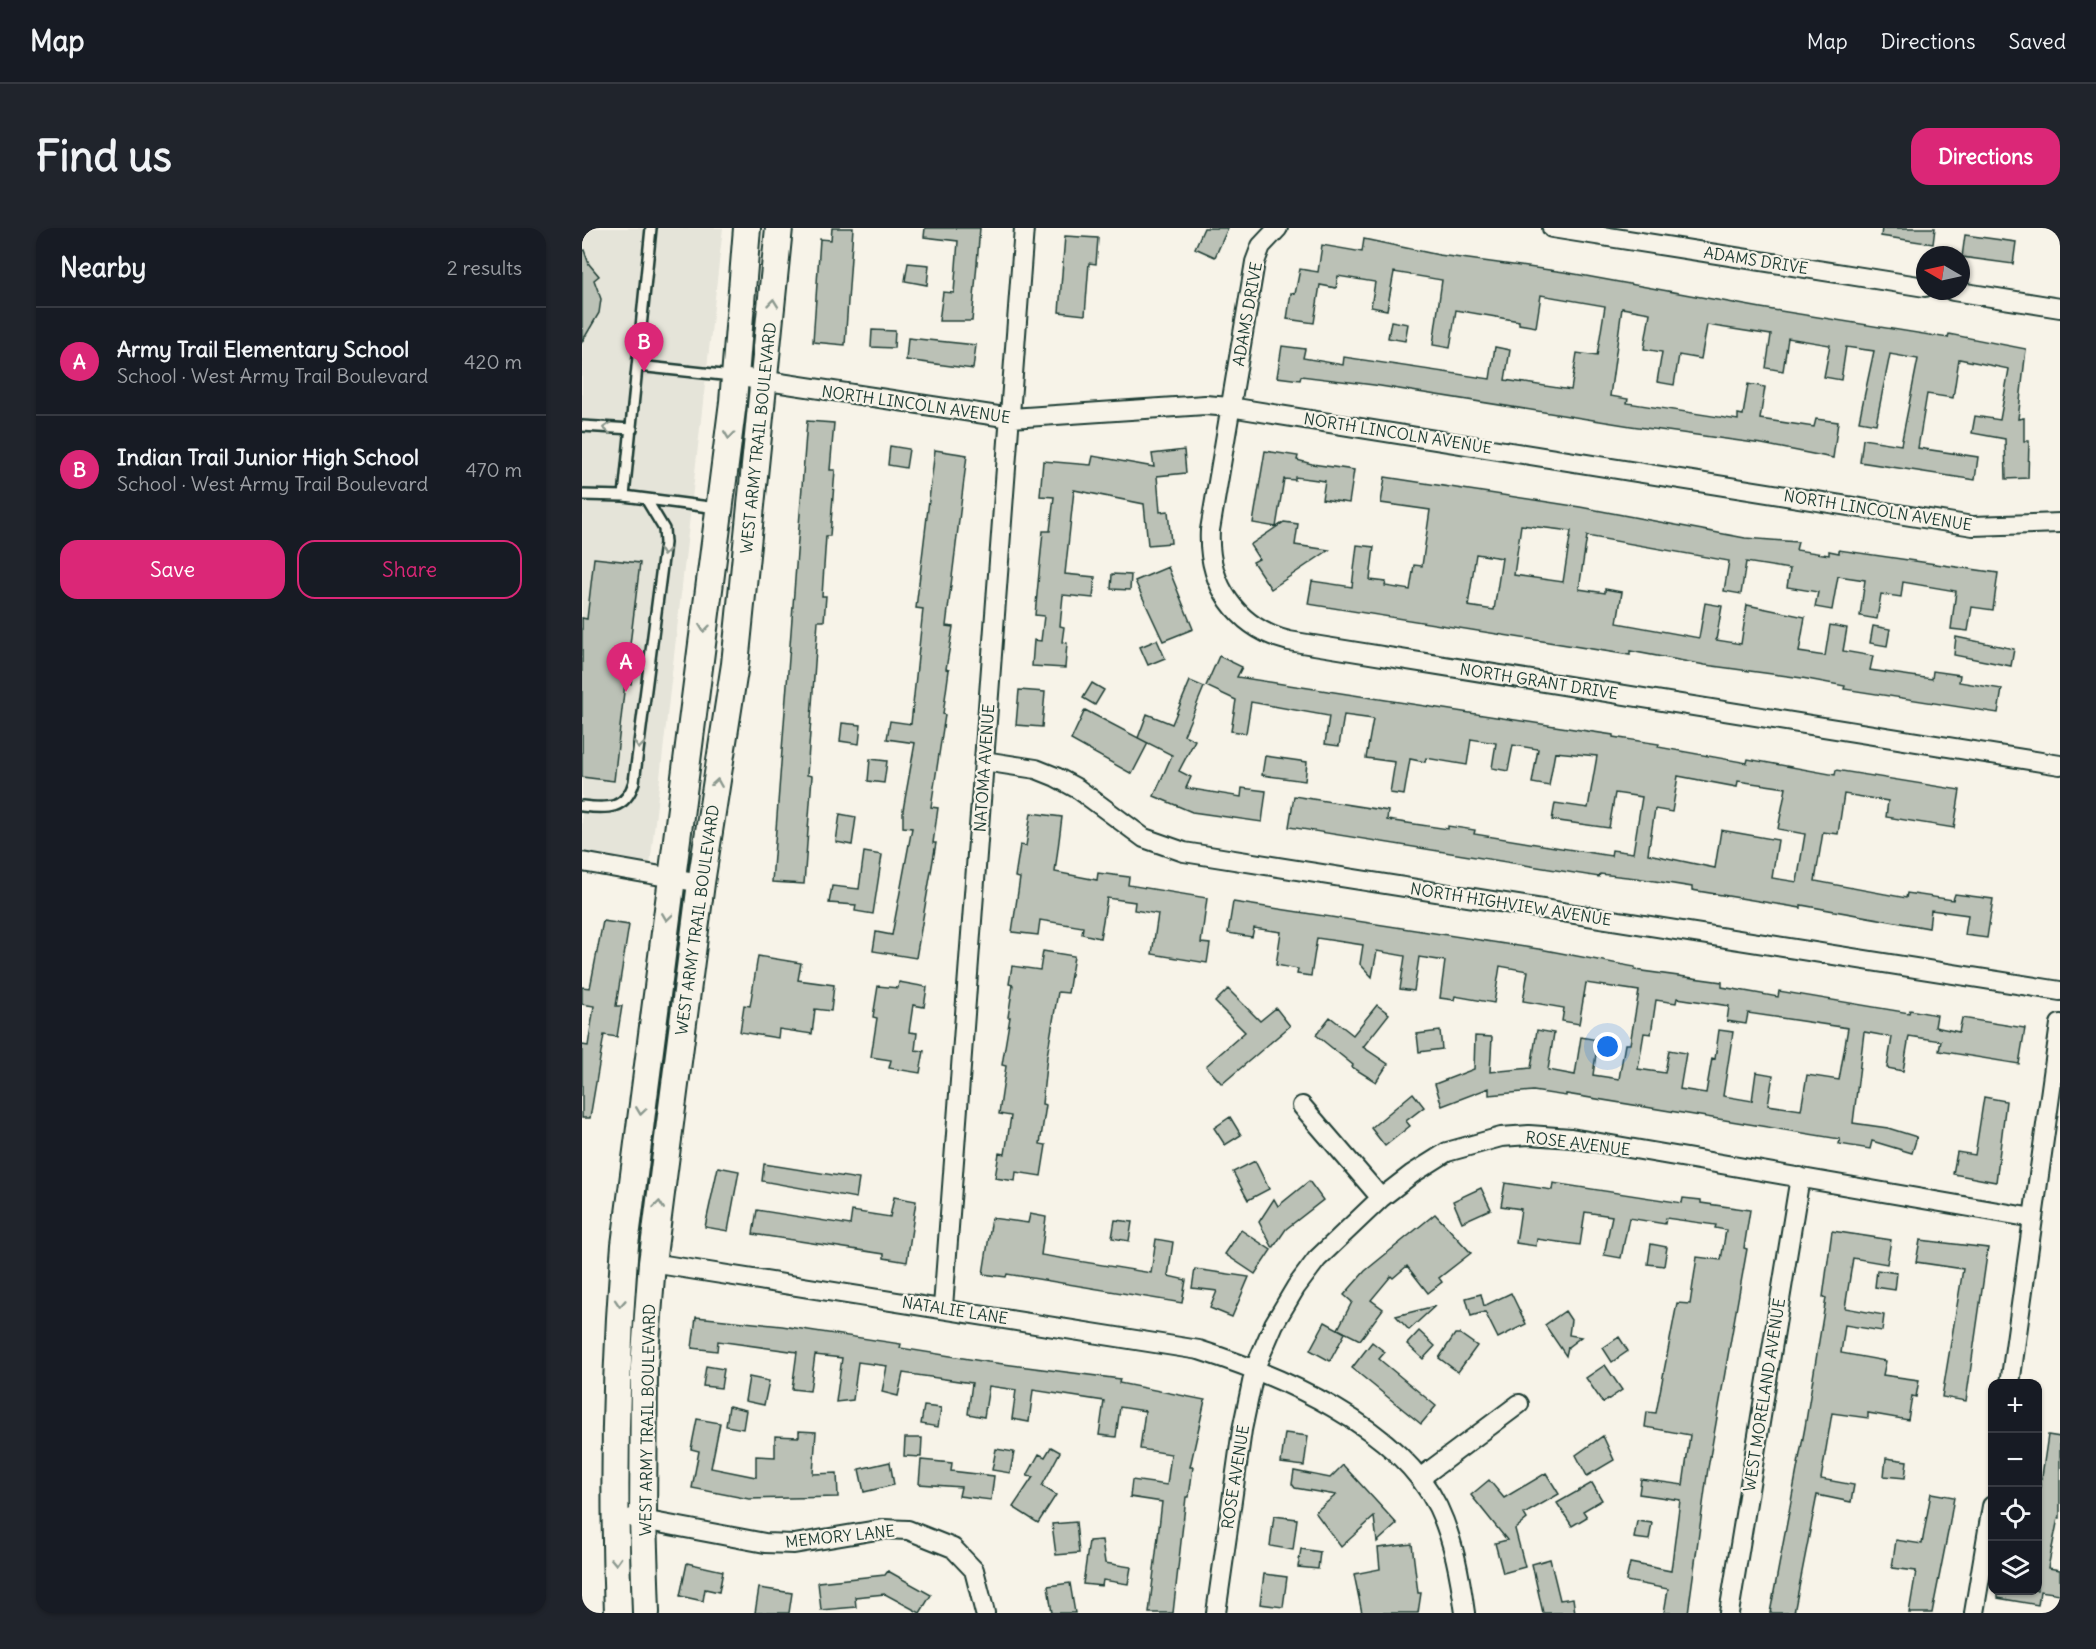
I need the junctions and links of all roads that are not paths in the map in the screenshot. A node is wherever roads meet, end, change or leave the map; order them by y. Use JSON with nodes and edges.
{"nodes":[{"id":1,"x":651,"y":228,"type":"edge"},
{"id":2,"x":747,"y":228,"type":"edge"},
{"id":3,"x":779,"y":228,"type":"edge"},
{"id":4,"x":1024,"y":228,"type":"edge"},
{"id":5,"x":1278,"y":228,"type":"edge"},
{"id":6,"x":1552,"y":228,"type":"edge"},
{"id":7,"x":1916,"y":286,"type":"edge"},
{"id":8,"x":1970,"y":294,"type":"edge"},
{"id":9,"x":2060,"y":308,"type":"edge"},
{"id":10,"x":638,"y":366,"type":"junction"},
{"id":11,"x":734,"y":376,"type":"junction"},
{"id":12,"x":764,"y":382,"type":"junction"},
{"id":13,"x":1230,"y":407,"type":"junction"},
{"id":14,"x":1011,"y":418,"type":"junction"},
{"id":15,"x":582,"y":426,"type":"edge"},
{"id":16,"x":632,"y":429,"type":"junction"},
{"id":17,"x":582,"y":495,"type":"edge"},
{"id":18,"x":624,"y":496,"type":"junction"},
{"id":19,"x":646,"y":499,"type":"junction"},
{"id":20,"x":720,"y":508,"type":"junction"},
{"id":21,"x":2060,"y":523,"type":"edge"},
{"id":22,"x":696,"y":693,"type":"junction"},
{"id":23,"x":730,"y":696,"type":"junction"},
{"id":24,"x":984,"y":761,"type":"junction"},
{"id":25,"x":2060,"y":765,"type":"edge"},
{"id":26,"x":582,"y":806,"type":"edge"},
{"id":27,"x":582,"y":862,"type":"edge"},
{"id":28,"x":672,"y":878,"type":"junction"},
{"id":29,"x":701,"y":883,"type":"junction"},
{"id":30,"x":2060,"y":991,"type":"edge"},
{"id":31,"x":2060,"y":1024,"type":"edge"},
{"id":32,"x":1302,"y":1106,"type":"dead end"},
{"id":33,"x":1800,"y":1177,"type":"junction"},
{"id":34,"x":1381,"y":1198,"type":"junction"},
{"id":35,"x":2033,"y":1218,"type":"junction"},
{"id":36,"x":652,"y":1263,"type":"junction"},
{"id":37,"x":944,"y":1307,"type":"junction"},
{"id":38,"x":1255,"y":1368,"type":"junction"},
{"id":39,"x":2011,"y":1379,"type":"edge"},
{"id":40,"x":1519,"y":1404,"type":"dead end"},
{"id":41,"x":1420,"y":1478,"type":"junction"},
{"id":42,"x":614,"y":1516,"type":"junction"},
{"id":43,"x":643,"y":1520,"type":"junction"},
{"id":44,"x":1988,"y":1530,"type":"edge"},
{"id":45,"x":618,"y":1613,"type":"edge"},
{"id":46,"x":646,"y":1613,"type":"edge"},
{"id":47,"x":985,"y":1613,"type":"edge"},
{"id":48,"x":1216,"y":1613,"type":"edge"},
{"id":49,"x":1465,"y":1613,"type":"edge"},
{"id":50,"x":1729,"y":1613,"type":"edge"},
{"id":51,"x":1974,"y":1613,"type":"edge"}],
"edges":[{"from":1,"to":10,"type":"lane"},
{"from":2,"to":11,"type":"main road","name":"WEST ARMY TRAIL BOULEVARD"},
{"from":12,"to":3,"type":"main road","name":"WEST ARMY TRAIL BOULEVARD","one_way":true},
{"from":4,"to":14,"type":"street","name":"NATOMA AVENUE"},
{"from":5,"to":13,"type":"street","name":"ADAMS DRIVE"},
{"from":6,"to":7,"type":"street","name":"ADAMS DRIVE"},
{"from":8,"to":9,"type":"street"},
{"from":10,"to":11,"type":"lane"},
{"from":10,"to":16,"type":"lane"},
{"from":11,"to":12,"type":"street","name":"NORTH LINCOLN AVENUE"},
{"from":11,"to":20,"type":"main road","name":"WEST ARMY TRAIL BOULEVARD","one_way":true},
{"from":12,"to":14,"type":"street","name":"NORTH LINCOLN AVENUE"},
{"from":12,"to":23,"type":"main road","name":"WEST ARMY TRAIL BOULEVARD"},
{"from":13,"to":14,"type":"street","name":"NORTH LINCOLN AVENUE"},
{"from":13,"to":21,"type":"street","name":"NORTH LINCOLN AVENUE"},
{"from":13,"to":25,"type":"street","name":"NORTH GRANT DRIVE"},
{"from":14,"to":24,"type":"street","name":"NATOMA AVENUE"},
{"from":16,"to":15,"type":"lane","one_way":true},
{"from":16,"to":18,"type":"lane"},
{"from":17,"to":18,"type":"lane"},
{"from":18,"to":19,"type":"lane"},
{"from":19,"to":20,"type":"lane"},
{"from":19,"to":26,"type":"lane","one_way":true},
{"from":20,"to":22,"type":"main road","name":"WEST ARMY TRAIL BOULEVARD","one_way":true},
{"from":22,"to":23,"type":"main road"},
{"from":22,"to":28,"type":"main road","name":"WEST ARMY TRAIL BOULEVARD"},
{"from":29,"to":23,"type":"main road","name":"WEST ARMY TRAIL BOULEVARD","one_way":true},
{"from":24,"to":30,"type":"street","name":"NORTH HIGHVIEW AVENUE"},
{"from":24,"to":37,"type":"street","name":"NATOMA AVENUE"},
{"from":27,"to":28,"type":"street"},
{"from":28,"to":29,"type":"street"},
{"from":28,"to":42,"type":"main road","name":"WEST ARMY TRAIL BOULEVARD","one_way":true},
{"from":36,"to":29,"type":"main road","name":"WEST ARMY TRAIL BOULEVARD","one_way":true},
{"from":31,"to":35,"type":"street"},
{"from":32,"to":34,"type":"street"},
{"from":33,"to":34,"type":"street","name":"ROSE AVENUE"},
{"from":33,"to":35,"type":"street","name":"ROSE AVENUE"},
{"from":33,"to":50,"type":"street","name":"WEST MORELAND AVENUE"},
{"from":34,"to":38,"type":"street","name":"ROSE AVENUE"},
{"from":35,"to":39,"type":"street"},
{"from":36,"to":37,"type":"street","name":"NATALIE LANE"},
{"from":36,"to":43,"type":"main road","name":"WEST ARMY TRAIL BOULEVARD"},
{"from":37,"to":38,"type":"street","name":"NATALIE LANE"},
{"from":38,"to":41,"type":"street","name":"NATALIE LANE"},
{"from":38,"to":48,"type":"street","name":"ROSE AVENUE"},
{"from":40,"to":41,"type":"street"},
{"from":41,"to":49,"type":"street","name":"NATALIE LANE"},
{"from":42,"to":43,"type":"street","name":"MEMORY LANE"},
{"from":42,"to":45,"type":"main road","name":"WEST ARMY TRAIL BOULEVARD","one_way":true},
{"from":43,"to":46,"type":"main road","name":"WEST ARMY TRAIL BOULEVARD"},
{"from":43,"to":47,"type":"street","name":"MEMORY LANE"},
{"from":44,"to":51,"type":"street"}]}
